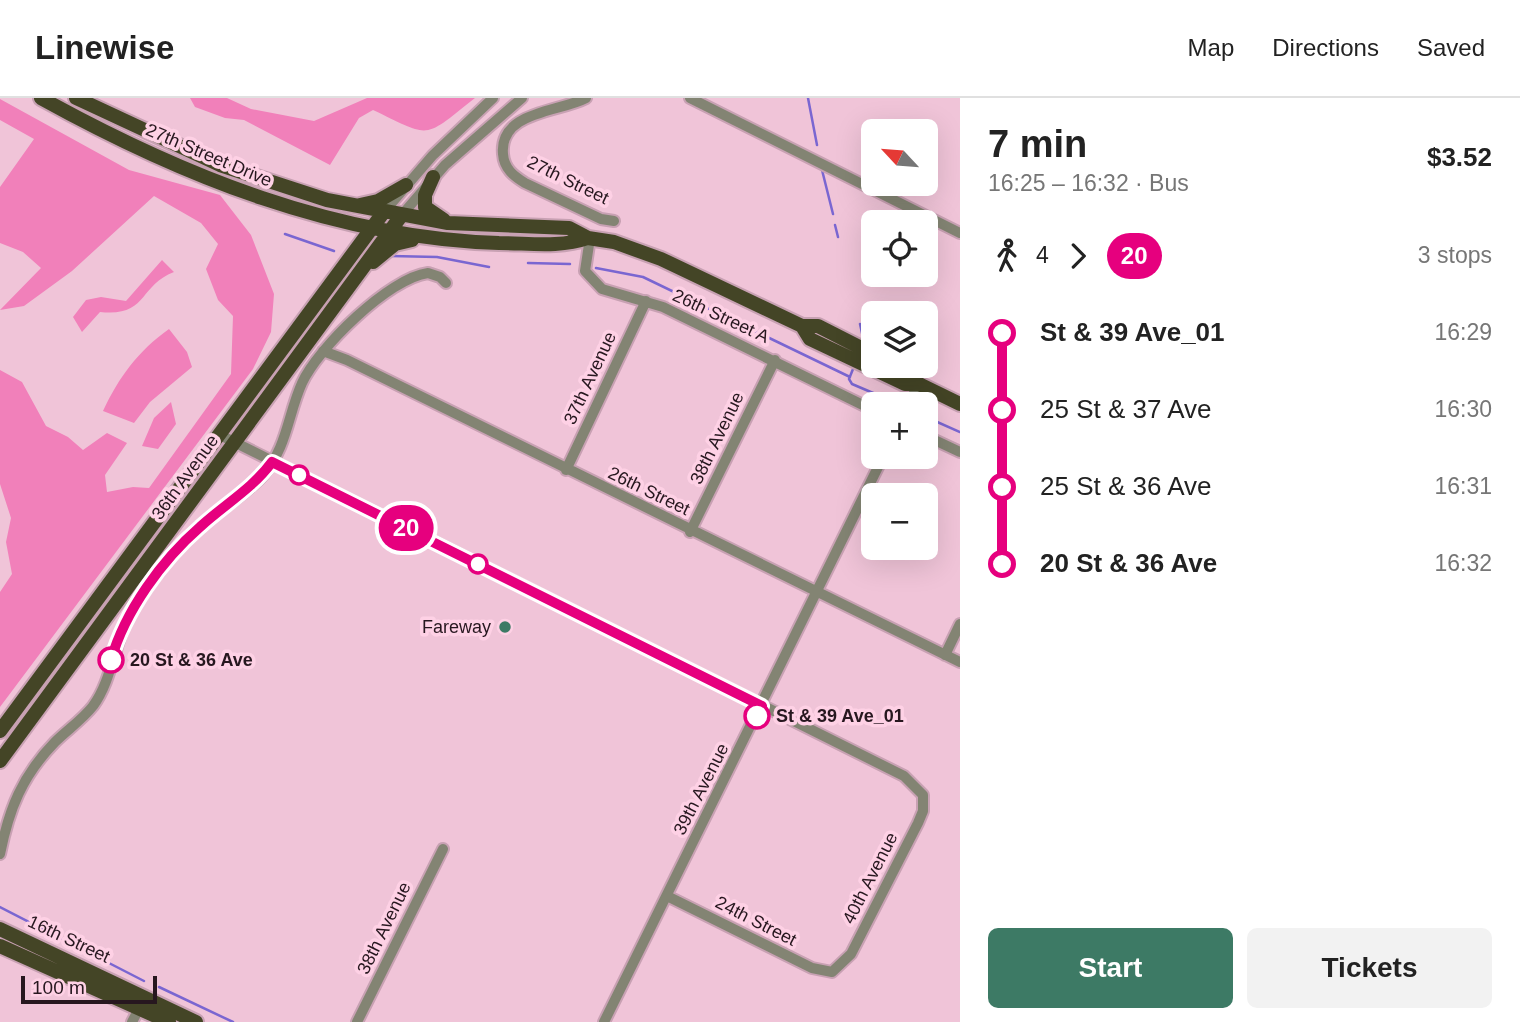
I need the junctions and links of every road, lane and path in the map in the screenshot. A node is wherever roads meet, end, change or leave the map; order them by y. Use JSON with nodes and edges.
{"nodes":[{"id":1,"x":41,"y":98,"type":"edge"},
{"id":2,"x":76,"y":98,"type":"edge"},
{"id":3,"x":493,"y":98,"type":"edge"},
{"id":4,"x":522,"y":98,"type":"edge"},
{"id":5,"x":586,"y":98,"type":"edge"},
{"id":6,"x":690,"y":98,"type":"edge"},
{"id":7,"x":433,"y":177,"type":"junction"},
{"id":8,"x":406,"y":185,"type":"junction"},
{"id":9,"x":353,"y":206,"type":"junction"},
{"id":10,"x":383,"y":212,"type":"junction"},
{"id":11,"x":401,"y":216,"type":"junction"},
{"id":12,"x":331,"y":221,"type":"junction"},
{"id":13,"x":614,"y":221,"type":"dead end"},
{"id":14,"x":448,"y":223,"type":"junction"},
{"id":15,"x":369,"y":230,"type":"junction"},
{"id":16,"x":388,"y":233,"type":"junction"},
{"id":17,"x":960,"y":233,"type":"edge"},
{"id":18,"x":589,"y":238,"type":"junction"},
{"id":19,"x":431,"y":239,"type":"junction"},
{"id":20,"x":344,"y":262,"type":"junction"},
{"id":21,"x":363,"y":267,"type":"junction"},
{"id":22,"x":446,"y":283,"type":"dead end"},
{"id":23,"x":646,"y":301,"type":"junction"},
{"id":24,"x":802,"y":326,"type":"junction"},
{"id":25,"x":861,"y":348,"type":"edge"},
{"id":26,"x":323,"y":351,"type":"junction"},
{"id":27,"x":775,"y":360,"type":"junction"},
{"id":28,"x":914,"y":378,"type":"edge"},
{"id":29,"x":919,"y":384,"type":"junction"},
{"id":30,"x":915,"y":392,"type":"edge"},
{"id":31,"x":861,"y":404,"type":"edge"},
{"id":32,"x":960,"y":404,"type":"edge"},
{"id":33,"x":218,"y":434,"type":"junction"},
{"id":34,"x":938,"y":442,"type":"edge"},
{"id":35,"x":234,"y":443,"type":"junction"},
{"id":36,"x":960,"y":452,"type":"edge"},
{"id":37,"x":272,"y":462,"type":"junction"},
{"id":38,"x":877,"y":469,"type":"edge"},
{"id":39,"x":566,"y":470,"type":"junction"},
{"id":40,"x":691,"y":531,"type":"junction"},
{"id":41,"x":818,"y":593,"type":"junction"},
{"id":42,"x":960,"y":624,"type":"edge"},
{"id":43,"x":945,"y":655,"type":"junction"},
{"id":44,"x":960,"y":662,"type":"edge"},
{"id":45,"x":762,"y":706,"type":"junction"},
{"id":46,"x":0,"y":731,"type":"edge"},
{"id":47,"x":0,"y":761,"type":"edge"},
{"id":48,"x":443,"y":849,"type":"dead end"},
{"id":49,"x":0,"y":854,"type":"edge"},
{"id":50,"x":667,"y":896,"type":"junction"},
{"id":51,"x":0,"y":929,"type":"edge"},
{"id":52,"x":0,"y":946,"type":"edge"},
{"id":53,"x":832,"y":972,"type":"joint"},
{"id":54,"x":142,"y":1002,"type":"junction"},
{"id":55,"x":132,"y":1022,"type":"edge"},
{"id":56,"x":169,"y":1022,"type":"edge"},
{"id":57,"x":196,"y":1022,"type":"edge"},
{"id":58,"x":357,"y":1022,"type":"edge"},
{"id":59,"x":604,"y":1022,"type":"edge"}],
"edges":[{"from":1,"to":12,"type":"main road","name":"27th Street Drive"},
{"from":2,"to":9,"type":"main road","name":"27th Street Drive"},
{"from":3,"to":8,"type":"street"},
{"from":4,"to":7,"type":"street"},
{"from":5,"to":13,"type":"street","name":"27th Street"},
{"from":6,"to":17,"type":"street"},
{"from":7,"to":11,"type":"street"},
{"from":7,"to":14,"type":"main road"},
{"from":8,"to":9,"type":"main road"},
{"from":8,"to":10,"type":"street"},
{"from":9,"to":10,"type":"main road","name":"27th Street Drive"},
{"from":10,"to":11,"type":"main road"},
{"from":10,"to":15,"type":"main road","name":"36th Avenue"},
{"from":11,"to":14,"type":"main road"},
{"from":11,"to":16,"type":"main road","name":"36th Avenue"},
{"from":12,"to":15,"type":"main road","name":"27th Street Drive"},
{"from":12,"to":20,"type":"main road"},
{"from":14,"to":18,"type":"main road"},
{"from":15,"to":16,"type":"main road"},
{"from":15,"to":20,"type":"main road","name":"36th Avenue"},
{"from":16,"to":19,"type":"main road"},
{"from":16,"to":21,"type":"main road","name":"36th Avenue"},
{"from":18,"to":19,"type":"main road"},
{"from":18,"to":23,"type":"street","name":"26th Street A"},
{"from":18,"to":24,"type":"main road"},
{"from":19,"to":21,"type":"main road"},
{"from":20,"to":33,"type":"main road","name":"36th Avenue"},
{"from":21,"to":35,"type":"main road","name":"36th Avenue"},
{"from":22,"to":26,"type":"street"},
{"from":23,"to":27,"type":"street","name":"26th Street A"},
{"from":23,"to":39,"type":"street","name":"37th Avenue"},
{"from":24,"to":25,"type":"main road"},
{"from":24,"to":29,"type":"main road"},
{"from":26,"to":37,"type":"street"},
{"from":26,"to":39,"type":"street","name":"26th Street"},
{"from":27,"to":31,"type":"street","name":"26th Street A"},
{"from":27,"to":40,"type":"street","name":"38th Avenue"},
{"from":28,"to":29,"type":"main road"},
{"from":29,"to":30,"type":"street"},
{"from":29,"to":32,"type":"main road"},
{"from":33,"to":35,"type":"street"},
{"from":33,"to":46,"type":"main road","name":"36th Avenue"},
{"from":34,"to":36,"type":"street"},
{"from":35,"to":37,"type":"street"},
{"from":35,"to":47,"type":"main road","name":"36th Avenue"},
{"from":37,"to":45,"type":"street"},
{"from":37,"to":49,"type":"street"},
{"from":38,"to":41,"type":"street","name":"39th Avenue"},
{"from":39,"to":40,"type":"street","name":"26th Street"},
{"from":40,"to":41,"type":"street","name":"26th Street"},
{"from":41,"to":43,"type":"street","name":"26th Street"},
{"from":41,"to":45,"type":"street","name":"39th Avenue"},
{"from":42,"to":43,"type":"street"},
{"from":43,"to":44,"type":"street","name":"26th Street"},
{"from":45,"to":50,"type":"street","name":"39th Avenue"},
{"from":45,"to":53,"type":"street","name":"40th Avenue"},
{"from":48,"to":58,"type":"street","name":"38th Avenue"},
{"from":50,"to":53,"type":"street","name":"24th Street"},
{"from":50,"to":59,"type":"street","name":"39th Avenue"},
{"from":51,"to":54,"type":"main road","name":"16th Street"},
{"from":52,"to":54,"type":"main road","name":"16th Street"},
{"from":54,"to":55,"type":"street"},
{"from":54,"to":56,"type":"main road","name":"16th Street"},
{"from":54,"to":57,"type":"main road","name":"16th Street"}]}
